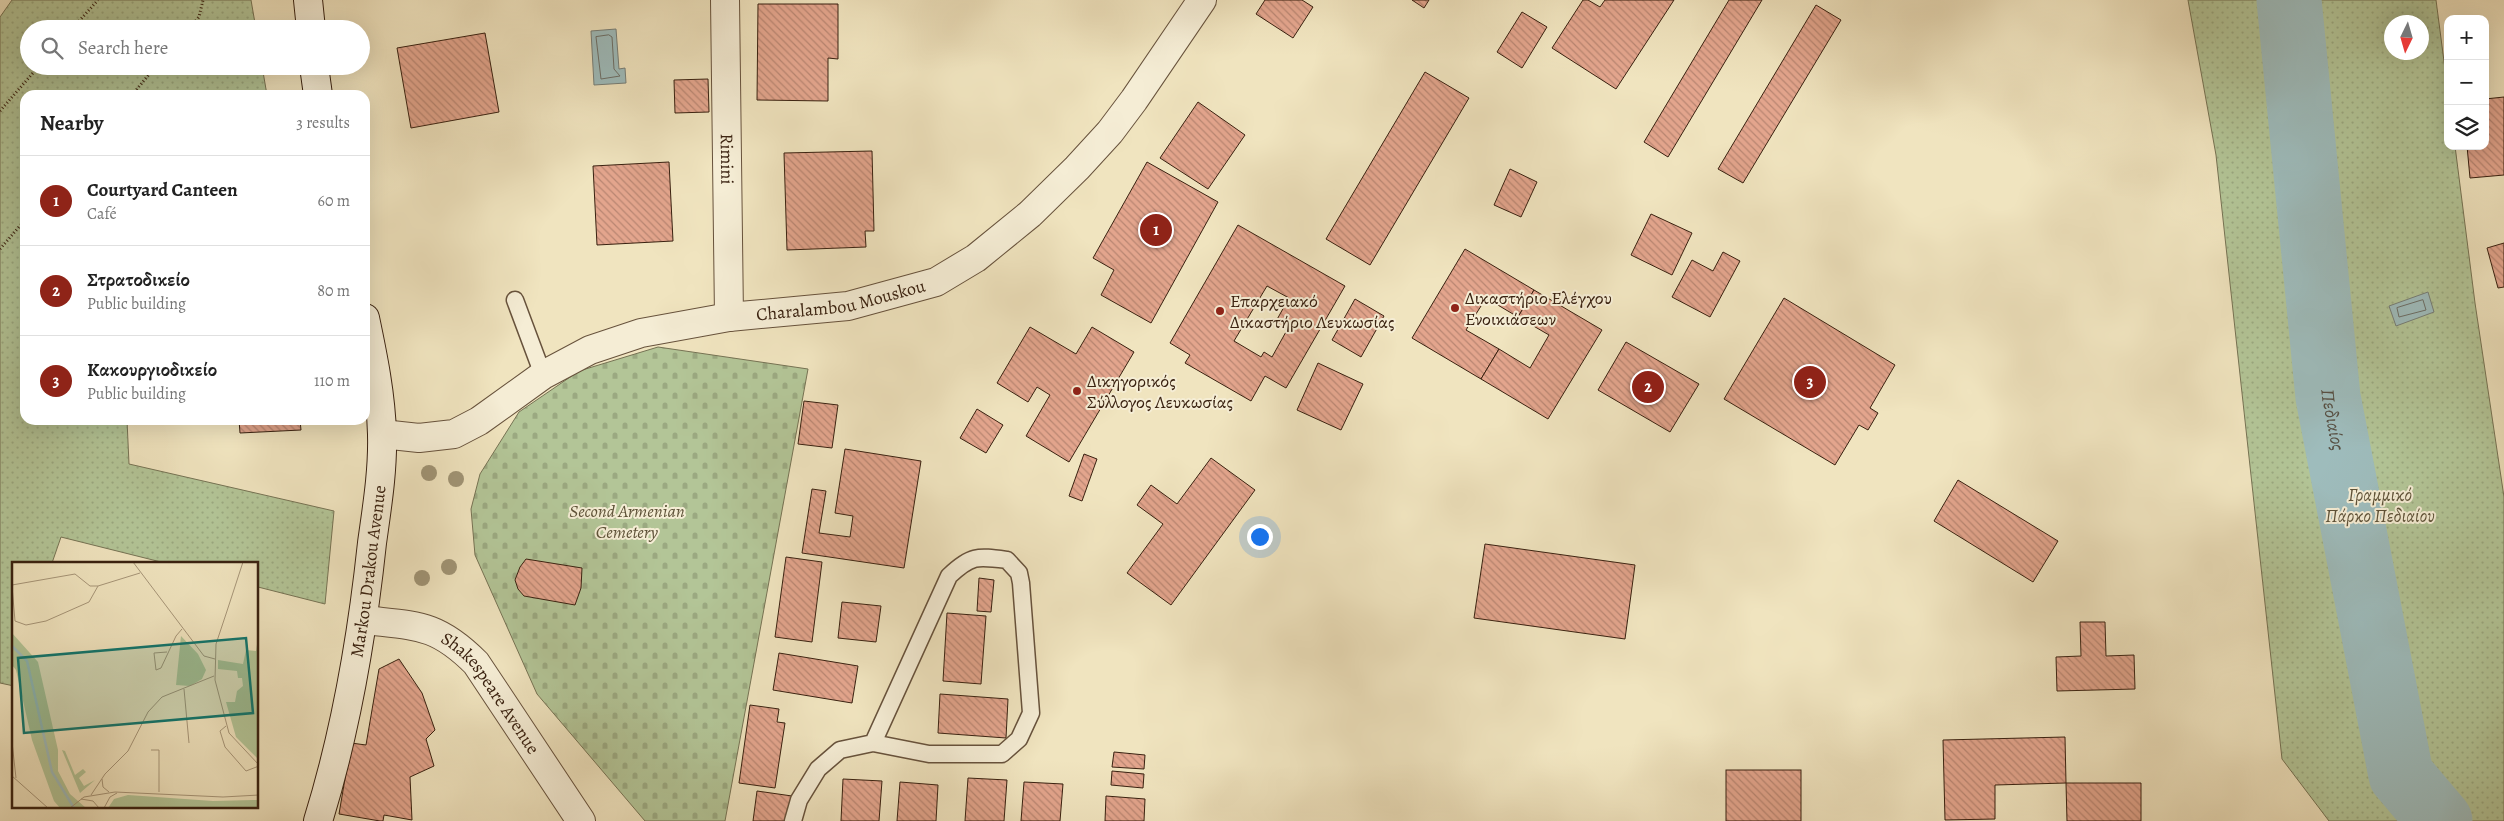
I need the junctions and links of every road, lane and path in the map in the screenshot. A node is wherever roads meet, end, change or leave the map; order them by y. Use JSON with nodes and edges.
{"nodes":[{"id":1,"x":98,"y":0,"type":"edge"},
{"id":2,"x":204,"y":0,"type":"edge"},
{"id":3,"x":308,"y":0,"type":"edge"},
{"id":4,"x":725,"y":0,"type":"edge"},
{"id":5,"x":1202,"y":0,"type":"edge"},
{"id":6,"x":80,"y":20,"type":"edge"},
{"id":7,"x":196,"y":20,"type":"edge"},
{"id":8,"x":309,"y":20,"type":"edge"},
{"id":9,"x":31,"y":75,"type":"edge"},
{"id":10,"x":149,"y":75,"type":"edge"},
{"id":11,"x":315,"y":75,"type":"edge"},
{"id":12,"x":136,"y":90,"type":"edge"},
{"id":13,"x":317,"y":90,"type":"edge"},
{"id":14,"x":0,"y":111,"type":"edge"},
{"id":15,"x":20,"y":226,"type":"edge"},
{"id":16,"x":0,"y":249,"type":"edge"},
{"id":17,"x":515,"y":300,"type":"dead end"},
{"id":18,"x":729,"y":317,"type":"junction"},
{"id":19,"x":370,"y":345,"type":"edge"},
{"id":20,"x":543,"y":375,"type":"junction"},
{"id":21,"x":382,"y":434,"type":"junction"},
{"id":22,"x":364,"y":620,"type":"junction"},
{"id":23,"x":872,"y":743,"type":"junction"},
{"id":24,"x":318,"y":821,"type":"edge"},
{"id":25,"x":581,"y":821,"type":"edge"},
{"id":26,"x":793,"y":821,"type":"edge"}],
"edges":[{"from":1,"to":6,"type":"path"},
{"from":2,"to":7,"type":"path"},
{"from":3,"to":8,"type":"street"},
{"from":4,"to":18,"type":"street","name":"Rimini"},
{"from":5,"to":18,"type":"street","name":"Charalambou Mouskou"},
{"from":9,"to":14,"type":"path"},
{"from":10,"to":12,"type":"path"},
{"from":11,"to":13,"type":"street"},
{"from":15,"to":16,"type":"path"},
{"from":17,"to":20,"type":"lane"},
{"from":18,"to":20,"type":"street","name":"Charalambou Mouskou"},
{"from":19,"to":21,"type":"street","name":"Markou Drakou Avenue"},
{"from":20,"to":21,"type":"street","name":"Charalambou Mouskou"},
{"from":21,"to":22,"type":"street","name":"Markou Drakou Avenue"},
{"from":22,"to":24,"type":"street","name":"Markou Drakou Avenue"},
{"from":22,"to":25,"type":"street","name":"Shakespeare Avenue"},
{"from":23,"to":23,"type":"lane"},
{"from":23,"to":26,"type":"lane"}]}
